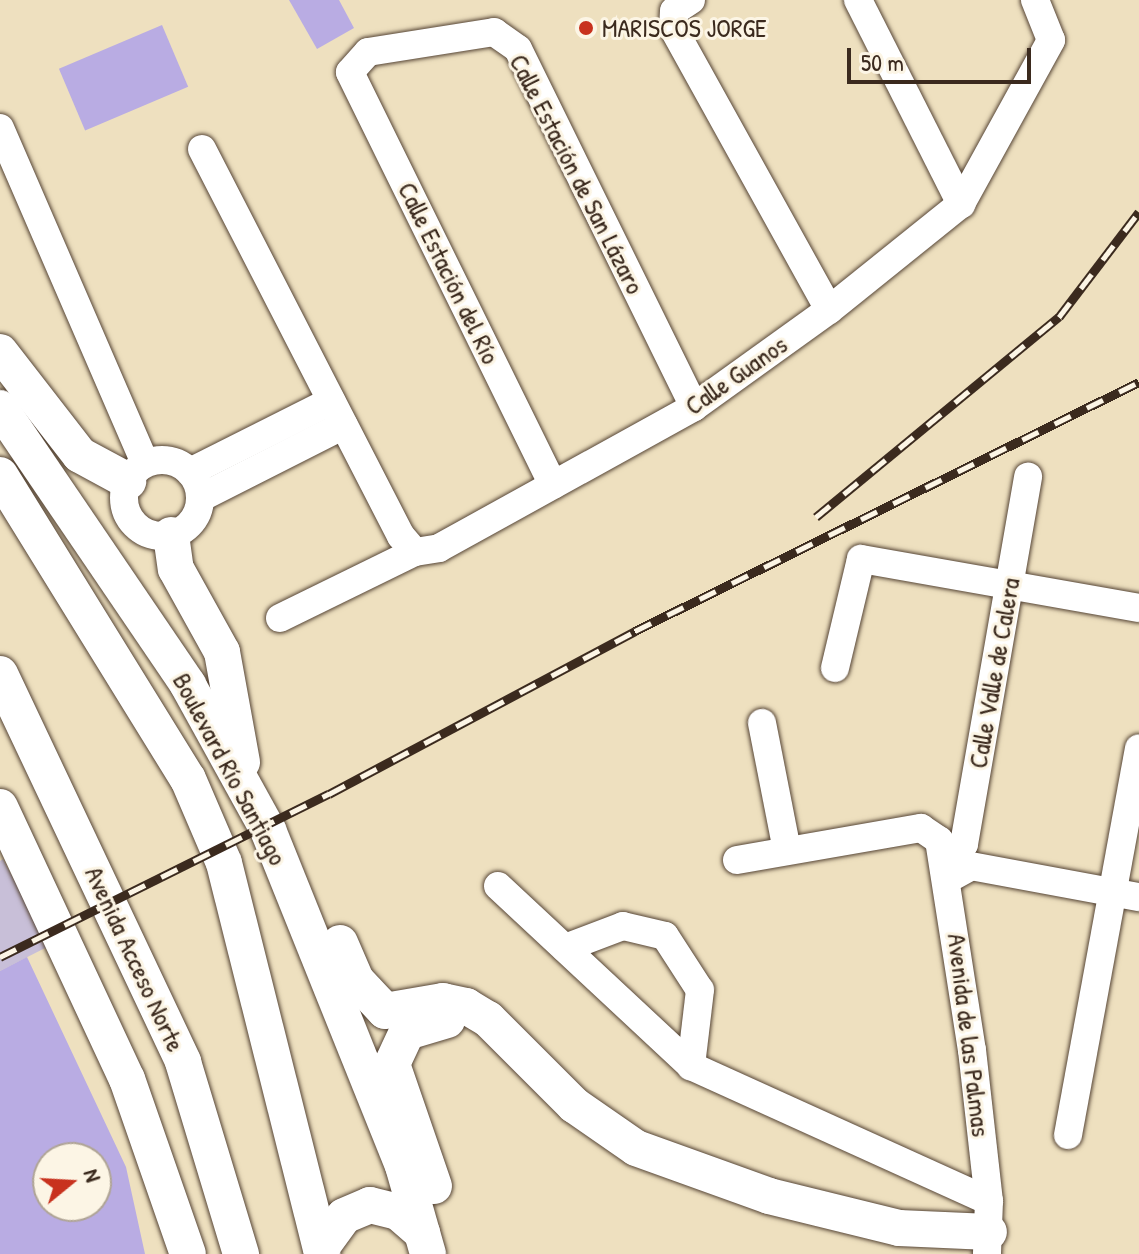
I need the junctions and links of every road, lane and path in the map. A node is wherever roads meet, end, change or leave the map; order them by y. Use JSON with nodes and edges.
{"nodes":[{"id":1,"x":858,"y":0,"type":"edge"},
{"id":2,"x":1035,"y":0,"type":"edge"},
{"id":3,"x":682,"y":5,"type":"edge"},
{"id":4,"x":356,"y":60,"type":"joint"},
{"id":5,"x":0,"y":128,"type":"edge"},
{"id":6,"x":202,"y":149,"type":"dead end"},
{"id":7,"x":961,"y":204,"type":"junction"},
{"id":8,"x":829,"y":310,"type":"junction"},
{"id":9,"x":0,"y":352,"type":"edge"},
{"id":10,"x":694,"y":407,"type":"junction"},
{"id":11,"x":0,"y":408,"type":"edge"},
{"id":12,"x":338,"y":413,"type":"junction"},
{"id":13,"x":136,"y":472,"type":"junction"},
{"id":14,"x":0,"y":475,"type":"edge"},
{"id":15,"x":1028,"y":477,"type":"dead end"},
{"id":16,"x":195,"y":485,"type":"junction"},
{"id":17,"x":553,"y":485,"type":"junction"},
{"id":18,"x":171,"y":535,"type":"junction"},
{"id":19,"x":415,"y":552,"type":"junction"},
{"id":20,"x":1010,"y":585,"type":"junction"},
{"id":21,"x":1139,"y":608,"type":"edge"},
{"id":22,"x":280,"y":618,"type":"dead end"},
{"id":23,"x":835,"y":668,"type":"dead end"},
{"id":24,"x":0,"y":674,"type":"edge"},
{"id":25,"x":762,"y":723,"type":"dead end"},
{"id":26,"x":1139,"y":748,"type":"edge"},
{"id":27,"x":248,"y":791,"type":"junction"},
{"id":28,"x":0,"y":807,"type":"edge"},
{"id":29,"x":268,"y":830,"type":"junction"},
{"id":30,"x":787,"y":851,"type":"junction"},
{"id":31,"x":737,"y":860,"type":"dead end"},
{"id":32,"x":957,"y":862,"type":"junction"},
{"id":33,"x":498,"y":886,"type":"dead end"},
{"id":34,"x":1126,"y":894,"type":"edge"},
{"id":35,"x":565,"y":948,"type":"junction"},
{"id":36,"x":691,"y":1066,"type":"junction"},
{"id":37,"x":1068,"y":1135,"type":"dead end"},
{"id":38,"x":982,"y":1235,"type":"edge"},
{"id":39,"x":433,"y":1247,"type":"edge"},
{"id":40,"x":322,"y":1251,"type":"edge"},
{"id":41,"x":188,"y":1254,"type":"edge"},
{"id":42,"x":241,"y":1254,"type":"edge"}],
"edges":[{"from":1,"to":7,"type":"street"},
{"from":2,"to":7,"type":"street","name":"Calle Guanos"},
{"from":3,"to":8,"type":"street"},
{"from":4,"to":10,"type":"street","name":"Calle Estación de San Lázaro"},
{"from":4,"to":17,"type":"street","name":"Calle Estación del Río"},
{"from":5,"to":13,"type":"street"},
{"from":6,"to":12,"type":"street"},
{"from":7,"to":8,"type":"street","name":"Calle Guanos"},
{"from":8,"to":10,"type":"street","name":"Calle Guanos"},
{"from":9,"to":13,"type":"main road"},
{"from":10,"to":17,"type":"street","name":"Calle Guanos"},
{"from":11,"to":27,"type":"main road","name":"Boulevard Río Santiago"},
{"from":12,"to":16,"type":"street"},
{"from":12,"to":19,"type":"street"},
{"from":13,"to":16,"type":"street"},
{"from":13,"to":18,"type":"street"},
{"from":14,"to":40,"type":"main road","name":"Boulevard Río Santiago"},
{"from":15,"to":20,"type":"street","name":"Calle Valle de Calera"},
{"from":16,"to":18,"type":"street"},
{"from":17,"to":19,"type":"street","name":"Calle Guanos"},
{"from":18,"to":27,"type":"main road"},
{"from":19,"to":22,"type":"street","name":"Calle Guanos"},
{"from":20,"to":21,"type":"street"},
{"from":20,"to":23,"type":"street"},
{"from":20,"to":32,"type":"street","name":"Calle Valle de Calera"},
{"from":24,"to":42,"type":"main road","name":"Avenida Acceso Norte"},
{"from":25,"to":30,"type":"street"},
{"from":26,"to":34,"type":"street"},
{"from":27,"to":29,"type":"main road","name":"Boulevard Río Santiago"},
{"from":28,"to":41,"type":"main road"},
{"from":29,"to":38,"type":"main road"},
{"from":29,"to":39,"type":"main road","name":"Boulevard Río Santiago"},
{"from":30,"to":31,"type":"street"},
{"from":30,"to":32,"type":"street","name":"Avenida de las Palmas"},
{"from":32,"to":34,"type":"street"},
{"from":32,"to":38,"type":"street","name":"Avenida de las Palmas"},
{"from":33,"to":35,"type":"street"},
{"from":34,"to":37,"type":"street"},
{"from":35,"to":36,"type":"street"},
{"from":35,"to":36,"type":"street"},
{"from":36,"to":38,"type":"street"},
{"from":38,"to":39,"type":"main road"},
{"from":39,"to":40,"type":"main road"}]}
